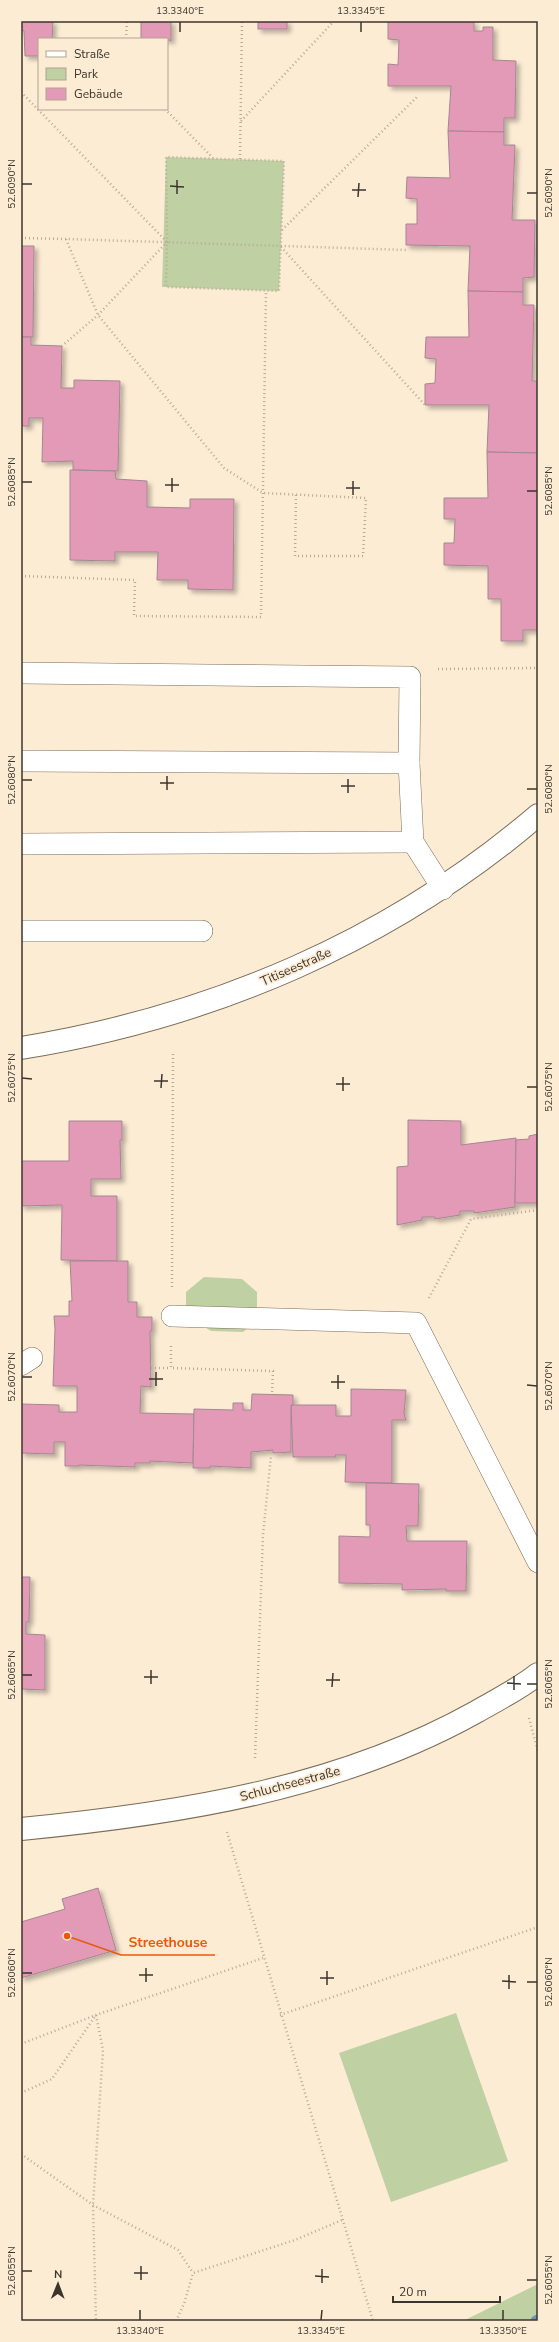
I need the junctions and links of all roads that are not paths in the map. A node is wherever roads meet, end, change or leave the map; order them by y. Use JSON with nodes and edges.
{"nodes":[{"id":1,"x":21,"y":673,"type":"edge"},
{"id":2,"x":21,"y":761,"type":"edge"},
{"id":3,"x":409,"y":763,"type":"junction"},
{"id":4,"x":538,"y":815,"type":"edge"},
{"id":5,"x":412,"y":842,"type":"junction"},
{"id":6,"x":21,"y":844,"type":"edge"},
{"id":7,"x":443,"y":889,"type":"junction"},
{"id":8,"x":21,"y":931,"type":"edge"},
{"id":9,"x":202,"y":931,"type":"dead end"},
{"id":10,"x":21,"y":1048,"type":"edge"},
{"id":11,"x":172,"y":1316,"type":"road end"},
{"id":12,"x":538,"y":1562,"type":"edge"},
{"id":13,"x":538,"y":1674,"type":"edge"},
{"id":14,"x":21,"y":1829,"type":"edge"}],
"edges":[{"from":1,"to":3,"type":"lane"},
{"from":2,"to":3,"type":"lane"},
{"from":3,"to":5,"type":"lane"},
{"from":4,"to":7,"type":"street","name":"Titiseestraße"},
{"from":5,"to":6,"type":"lane"},
{"from":5,"to":7,"type":"lane"},
{"from":7,"to":10,"type":"street","name":"Titiseestraße"},
{"from":8,"to":9,"type":"lane"},
{"from":11,"to":12,"type":"lane"},
{"from":13,"to":14,"type":"street","name":"Schluchseestraße"}]}
